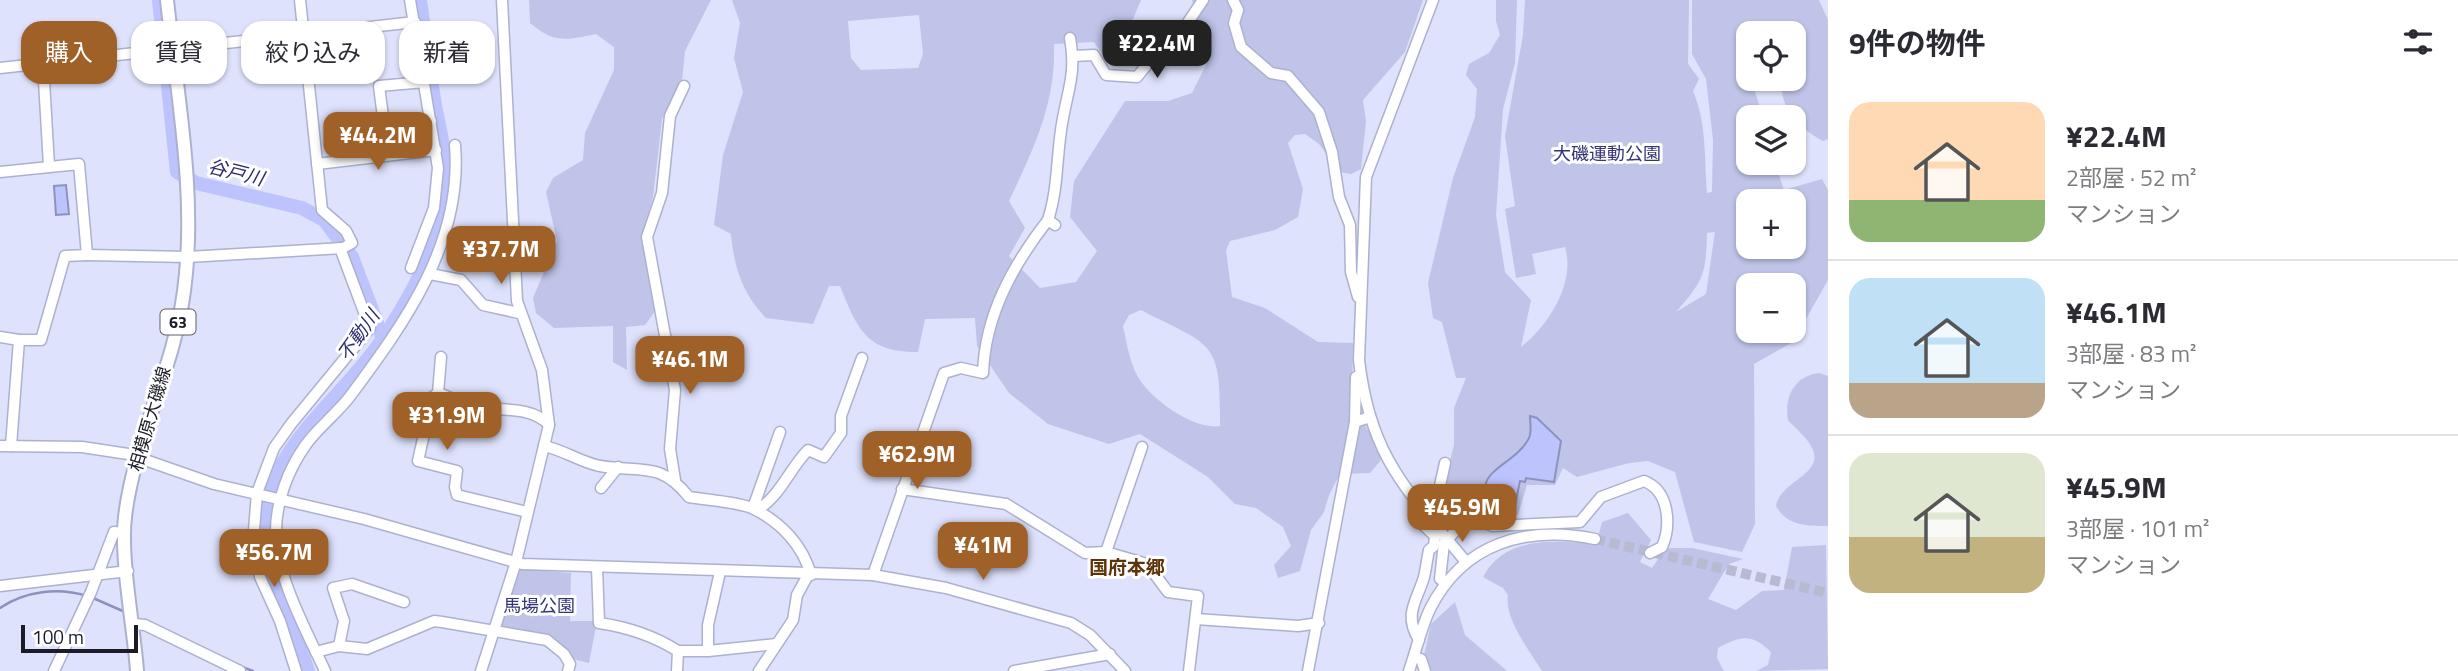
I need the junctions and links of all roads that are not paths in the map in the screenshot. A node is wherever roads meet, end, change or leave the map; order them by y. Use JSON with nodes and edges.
{"nodes":[{"id":1,"x":167,"y":0,"type":"edge"},
{"id":2,"x":300,"y":0,"type":"edge"},
{"id":3,"x":410,"y":0,"type":"edge"},
{"id":4,"x":502,"y":0,"type":"edge"},
{"id":5,"x":1203,"y":0,"type":"edge"},
{"id":6,"x":1233,"y":0,"type":"edge"},
{"id":7,"x":1433,"y":0,"type":"edge"},
{"id":8,"x":167,"y":21,"type":"edge"},
{"id":9,"x":302,"y":21,"type":"edge"},
{"id":10,"x":415,"y":21,"type":"edge"},
{"id":11,"x":1070,"y":38,"type":"dead end"},
{"id":12,"x":1073,"y":56,"type":"junction"},
{"id":13,"x":21,"y":66,"type":"edge"},
{"id":14,"x":0,"y":68,"type":"edge"},
{"id":15,"x":44,"y":84,"type":"edge"},
{"id":16,"x":172,"y":84,"type":"edge"},
{"id":17,"x":308,"y":84,"type":"edge"},
{"id":18,"x":402,"y":84,"type":"edge"},
{"id":19,"x":425,"y":84,"type":"edge"},
{"id":20,"x":684,"y":86,"type":"dead end"},
{"id":21,"x":431,"y":121,"type":"junction"},
{"id":22,"x":454,"y":145,"type":"dead end"},
{"id":23,"x":436,"y":150,"type":"junction"},
{"id":24,"x":317,"y":163,"type":"junction"},
{"id":25,"x":49,"y":166,"type":"junction"},
{"id":26,"x":0,"y":172,"type":"edge"},
{"id":27,"x":345,"y":246,"type":"junction"},
{"id":28,"x":87,"y":254,"type":"junction"},
{"id":29,"x":188,"y":257,"type":"junction"},
{"id":30,"x":411,"y":268,"type":"dead end"},
{"id":31,"x":430,"y":274,"type":"junction"},
{"id":32,"x":1361,"y":308,"type":"junction"},
{"id":33,"x":519,"y":313,"type":"junction"},
{"id":34,"x":0,"y":337,"type":"edge"},
{"id":35,"x":19,"y":340,"type":"junction"},
{"id":36,"x":441,"y":357,"type":"dead end"},
{"id":37,"x":862,"y":358,"type":"dead end"},
{"id":38,"x":1359,"y":360,"type":"junction"},
{"id":39,"x":438,"y":393,"type":"junction"},
{"id":40,"x":1370,"y":417,"type":"junction"},
{"id":41,"x":1355,"y":422,"type":"junction"},
{"id":42,"x":549,"y":425,"type":"junction"},
{"id":43,"x":780,"y":432,"type":"dead end"},
{"id":44,"x":6,"y":446,"type":"edge"},
{"id":45,"x":544,"y":446,"type":"junction"},
{"id":46,"x":1142,"y":447,"type":"dead end"},
{"id":47,"x":137,"y":457,"type":"junction"},
{"id":48,"x":1445,"y":463,"type":"dead end"},
{"id":49,"x":598,"y":466,"type":"junction"},
{"id":50,"x":618,"y":467,"type":"junction"},
{"id":51,"x":676,"y":480,"type":"junction"},
{"id":52,"x":902,"y":489,"type":"junction"},
{"id":53,"x":258,"y":493,"type":"junction"},
{"id":54,"x":278,"y":498,"type":"junction"},
{"id":55,"x":1457,"y":502,"type":"dead end"},
{"id":56,"x":755,"y":509,"type":"junction"},
{"id":57,"x":527,"y":512,"type":"junction"},
{"id":58,"x":1452,"y":519,"type":"junction"},
{"id":59,"x":1419,"y":522,"type":"dead end"},
{"id":60,"x":1438,"y":528,"type":"junction"},
{"id":61,"x":124,"y":533,"type":"junction"},
{"id":62,"x":1447,"y":539,"type":"junction"},
{"id":63,"x":1595,"y":539,"type":"tunnel mouth"},
{"id":64,"x":1106,"y":552,"type":"junction"},
{"id":65,"x":1650,"y":553,"type":"dead end"},
{"id":66,"x":516,"y":562,"type":"junction"},
{"id":67,"x":1466,"y":562,"type":"junction"},
{"id":68,"x":597,"y":567,"type":"junction"},
{"id":69,"x":128,"y":571,"type":"junction"},
{"id":70,"x":720,"y":572,"type":"junction"},
{"id":71,"x":99,"y":574,"type":"junction"},
{"id":72,"x":810,"y":575,"type":"junction"},
{"id":73,"x":873,"y":575,"type":"junction"},
{"id":74,"x":1440,"y":579,"type":"dead end"},
{"id":75,"x":0,"y":586,"type":"edge"},
{"id":76,"x":404,"y":602,"type":"dead end"},
{"id":77,"x":1196,"y":619,"type":"junction"},
{"id":78,"x":1319,"y":623,"type":"junction"},
{"id":79,"x":133,"y":624,"type":"junction"},
{"id":80,"x":494,"y":631,"type":"junction"},
{"id":81,"x":1419,"y":640,"type":"junction"},
{"id":82,"x":776,"y":644,"type":"junction"},
{"id":83,"x":338,"y":646,"type":"junction"},
{"id":84,"x":678,"y":651,"type":"junction"},
{"id":85,"x":708,"y":651,"type":"junction"},
{"id":86,"x":316,"y":652,"type":"junction"},
{"id":87,"x":1110,"y":654,"type":"junction"},
{"id":88,"x":1414,"y":657,"type":"junction"},
{"id":89,"x":54,"y":671,"type":"edge"},
{"id":90,"x":137,"y":671,"type":"edge"},
{"id":91,"x":240,"y":671,"type":"edge"},
{"id":92,"x":296,"y":671,"type":"edge"},
{"id":93,"x":325,"y":671,"type":"edge"},
{"id":94,"x":481,"y":671,"type":"edge"},
{"id":95,"x":568,"y":671,"type":"edge"},
{"id":96,"x":677,"y":671,"type":"edge"},
{"id":97,"x":759,"y":671,"type":"edge"},
{"id":98,"x":1014,"y":671,"type":"edge"},
{"id":99,"x":1125,"y":671,"type":"edge"},
{"id":100,"x":1189,"y":671,"type":"edge"},
{"id":101,"x":1308,"y":671,"type":"edge"},
{"id":102,"x":1409,"y":671,"type":"edge"},
{"id":103,"x":1425,"y":671,"type":"edge"}],
"edges":[{"from":1,"to":8,"type":"main road","name":"相模原大磯線","number":"63"},
{"from":2,"to":9,"type":"street"},
{"from":3,"to":10,"type":"street"},
{"from":4,"to":33,"type":"street"},
{"from":5,"to":12,"type":"street"},
{"from":6,"to":32,"type":"street"},
{"from":7,"to":32,"type":"street"},
{"from":11,"to":12,"type":"street"},
{"from":12,"to":52,"type":"street"},
{"from":13,"to":14,"type":"street"},
{"from":15,"to":25,"type":"street"},
{"from":16,"to":29,"type":"main road","name":"相模原大磯線","number":"63"},
{"from":17,"to":24,"type":"street"},
{"from":18,"to":21,"type":"street"},
{"from":19,"to":21,"type":"street"},
{"from":20,"to":51,"type":"street"},
{"from":21,"to":23,"type":"street"},
{"from":22,"to":31,"type":"street"},
{"from":23,"to":24,"type":"street"},
{"from":23,"to":30,"type":"street"},
{"from":24,"to":27,"type":"street"},
{"from":25,"to":26,"type":"street"},
{"from":25,"to":28,"type":"street"},
{"from":27,"to":29,"type":"street"},
{"from":27,"to":53,"type":"street"},
{"from":28,"to":29,"type":"street"},
{"from":28,"to":35,"type":"street"},
{"from":29,"to":47,"type":"main road","name":"相模原大磯線","number":"63"},
{"from":31,"to":33,"type":"street"},
{"from":31,"to":54,"type":"street"},
{"from":32,"to":38,"type":"street"},
{"from":33,"to":42,"type":"street"},
{"from":34,"to":35,"type":"street"},
{"from":35,"to":44,"type":"street"},
{"from":36,"to":39,"type":"street"},
{"from":37,"to":56,"type":"street"},
{"from":38,"to":40,"type":"street"},
{"from":38,"to":41,"type":"street"},
{"from":39,"to":42,"type":"street"},
{"from":39,"to":57,"type":"street"},
{"from":40,"to":41,"type":"street"},
{"from":40,"to":60,"type":"street"},
{"from":41,"to":78,"type":"street"},
{"from":42,"to":45,"type":"street"},
{"from":43,"to":56,"type":"street"},
{"from":44,"to":47,"type":"street"},
{"from":45,"to":49,"type":"street"},
{"from":45,"to":57,"type":"street"},
{"from":46,"to":64,"type":"street"},
{"from":47,"to":53,"type":"street"},
{"from":47,"to":61,"type":"main road","name":"相模原大磯線","number":"63"},
{"from":48,"to":58,"type":"street"},
{"from":49,"to":50,"type":"street"},
{"from":49,"to":50,"type":"street"},
{"from":50,"to":51,"type":"street"},
{"from":51,"to":56,"type":"street"},
{"from":52,"to":64,"type":"street"},
{"from":52,"to":73,"type":"street"},
{"from":53,"to":54,"type":"street"},
{"from":53,"to":92,"type":"street"},
{"from":54,"to":66,"type":"street"},
{"from":54,"to":86,"type":"street"},
{"from":55,"to":58,"type":"street"},
{"from":56,"to":72,"type":"street"},
{"from":57,"to":66,"type":"street"},
{"from":58,"to":60,"type":"street"},
{"from":58,"to":62,"type":"street"},
{"from":58,"to":65,"type":"street"},
{"from":59,"to":81,"type":"street"},
{"from":60,"to":62,"type":"street"},
{"from":61,"to":69,"type":"main road","name":"相模原大磯線","number":"63"},
{"from":61,"to":71,"type":"street"},
{"from":62,"to":67,"type":"street"},
{"from":62,"to":74,"type":"street"},
{"from":63,"to":67,"type":"street"},
{"from":64,"to":77,"type":"street"},
{"from":66,"to":68,"type":"street"},
{"from":66,"to":80,"type":"street"},
{"from":67,"to":81,"type":"street"},
{"from":68,"to":70,"type":"street"},
{"from":68,"to":84,"type":"street"},
{"from":69,"to":71,"type":"street"},
{"from":69,"to":79,"type":"main road","name":"相模原大磯線","number":"63"},
{"from":70,"to":72,"type":"street"},
{"from":70,"to":85,"type":"street"},
{"from":71,"to":75,"type":"street"},
{"from":71,"to":89,"type":"street"},
{"from":72,"to":73,"type":"street"},
{"from":72,"to":82,"type":"street"},
{"from":73,"to":87,"type":"street"},
{"from":76,"to":83,"type":"street"},
{"from":77,"to":78,"type":"street"},
{"from":77,"to":100,"type":"street"},
{"from":78,"to":101,"type":"street"},
{"from":79,"to":90,"type":"main road","name":"相模原大磯線","number":"63"},
{"from":79,"to":91,"type":"street"},
{"from":80,"to":83,"type":"street"},
{"from":80,"to":94,"type":"street"},
{"from":80,"to":95,"type":"street"},
{"from":81,"to":88,"type":"street"},
{"from":82,"to":85,"type":"street"},
{"from":82,"to":97,"type":"street"},
{"from":83,"to":86,"type":"street"},
{"from":84,"to":85,"type":"street"},
{"from":84,"to":96,"type":"street"},
{"from":86,"to":93,"type":"street"},
{"from":87,"to":98,"type":"street"},
{"from":87,"to":99,"type":"street"},
{"from":88,"to":102,"type":"street"},
{"from":88,"to":103,"type":"street"}]}
